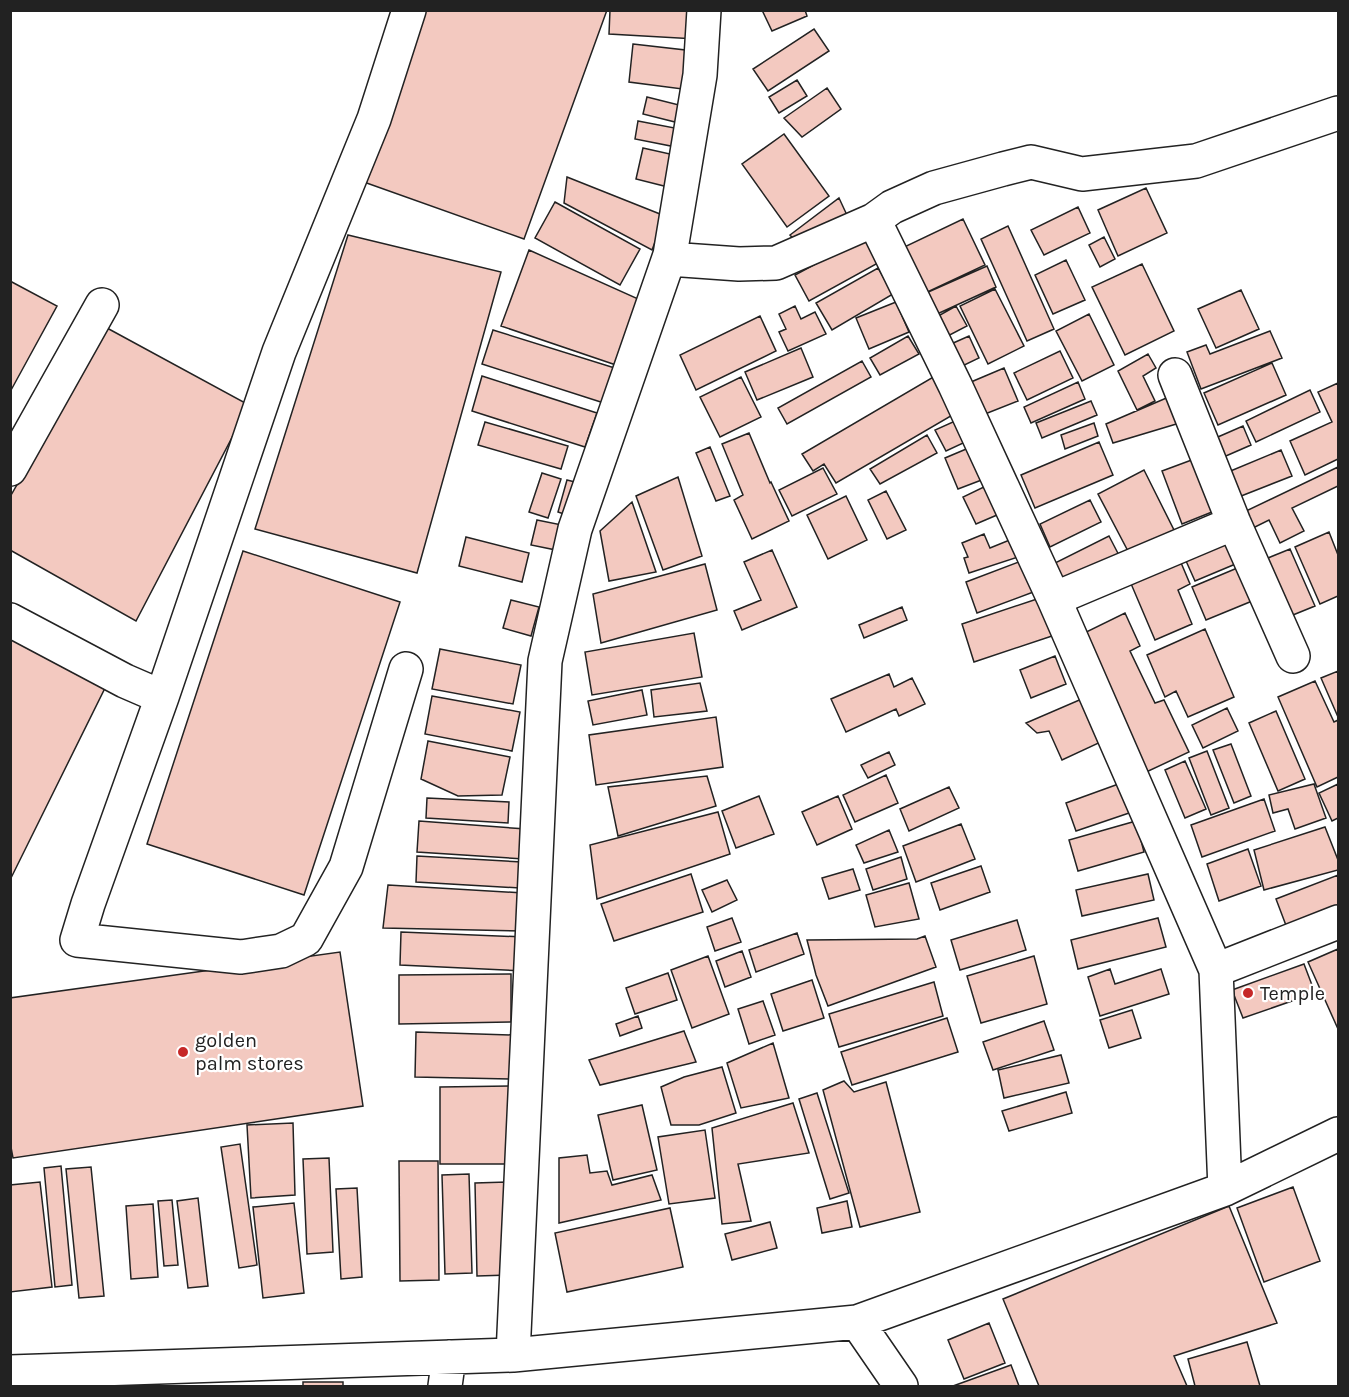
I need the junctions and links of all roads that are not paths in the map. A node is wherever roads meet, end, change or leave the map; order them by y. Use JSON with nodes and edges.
{"nodes":[{"id":1,"x":410,"y":10,"type":"edge"},
{"id":2,"x":704,"y":10,"type":"edge"},
{"id":3,"x":1338,"y":113,"type":"edge"},
{"id":4,"x":874,"y":220,"type":"junction"},
{"id":5,"x":669,"y":259,"type":"junction"},
{"id":6,"x":102,"y":305,"type":"dead end"},
{"id":7,"x":1175,"y":375,"type":"dead end"},
{"id":8,"x":10,"y":469,"type":"edge"},
{"id":9,"x":1234,"y":523,"type":"junction"},
{"id":10,"x":1054,"y":599,"type":"junction"},
{"id":11,"x":10,"y":620,"type":"edge"},
{"id":12,"x":1293,"y":656,"type":"dead end"},
{"id":13,"x":406,"y":669,"type":"dead end"},
{"id":14,"x":162,"y":697,"type":"junction"},
{"id":15,"x":1338,"y":922,"type":"edge"},
{"id":16,"x":1215,"y":970,"type":"junction"},
{"id":17,"x":1338,"y":1134,"type":"edge"},
{"id":18,"x":1225,"y":1189,"type":"junction"},
{"id":19,"x":857,"y":1322,"type":"junction"},
{"id":20,"x":513,"y":1355,"type":"junction"},
{"id":21,"x":10,"y":1372,"type":"edge"},
{"id":22,"x":447,"y":1372,"type":"edge"},
{"id":23,"x":901,"y":1386,"type":"edge"}],
"edges":[{"from":1,"to":14,"type":"street"},
{"from":2,"to":5,"type":"street"},
{"from":3,"to":4,"type":"street"},
{"from":4,"to":5,"type":"street"},
{"from":4,"to":10,"type":"street"},
{"from":5,"to":20,"type":"street"},
{"from":6,"to":8,"type":"street"},
{"from":7,"to":9,"type":"street"},
{"from":9,"to":10,"type":"street"},
{"from":9,"to":12,"type":"street"},
{"from":10,"to":16,"type":"street"},
{"from":11,"to":14,"type":"street"},
{"from":13,"to":14,"type":"street"},
{"from":15,"to":16,"type":"street"},
{"from":16,"to":18,"type":"street"},
{"from":17,"to":18,"type":"street"},
{"from":18,"to":19,"type":"street"},
{"from":19,"to":20,"type":"street"},
{"from":19,"to":23,"type":"street"},
{"from":20,"to":22,"type":"street"},
{"from":21,"to":22,"type":"street"}]}
